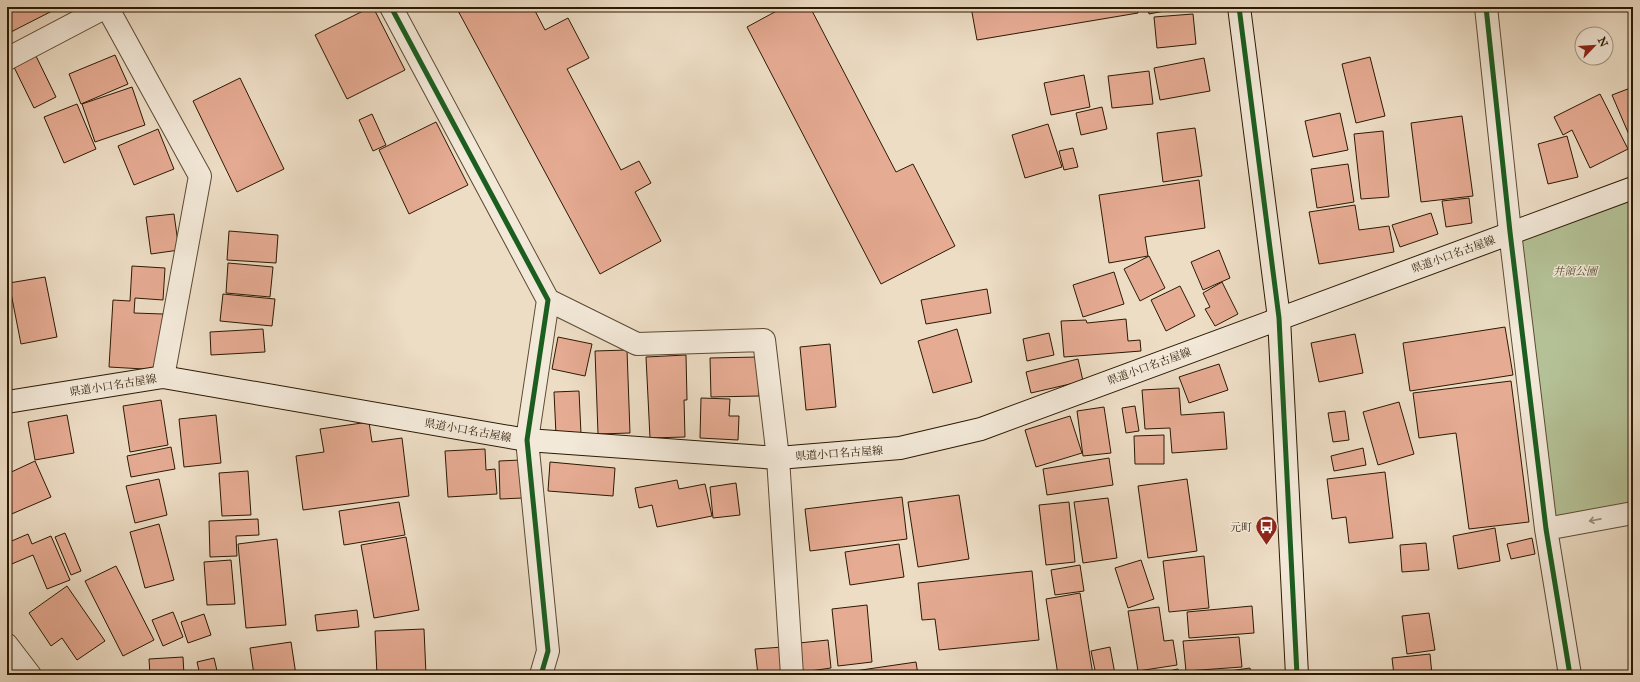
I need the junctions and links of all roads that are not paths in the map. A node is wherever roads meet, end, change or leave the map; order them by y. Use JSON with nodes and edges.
{"nodes":[{"id":1,"x":107,"y":7,"type":"edge"},
{"id":2,"x":391,"y":7,"type":"edge"},
{"id":3,"x":1239,"y":7,"type":"edge"},
{"id":4,"x":1486,"y":7,"type":"edge"},
{"id":5,"x":7,"y":60,"type":"edge"},
{"id":6,"x":1633,"y":188,"type":"edge"},
{"id":7,"x":1510,"y":232,"type":"junction"},
{"id":8,"x":548,"y":300,"type":"junction"},
{"id":9,"x":1279,"y":318,"type":"junction"},
{"id":10,"x":163,"y":377,"type":"junction"},
{"id":11,"x":7,"y":402,"type":"edge"},
{"id":12,"x":527,"y":440,"type":"junction"},
{"id":13,"x":778,"y":458,"type":"junction"},
{"id":14,"x":1633,"y":513,"type":"edge"},
{"id":15,"x":1546,"y":529,"type":"junction"},
{"id":16,"x":7,"y":645,"type":"edge"},
{"id":17,"x":30,"y":675,"type":"edge"},
{"id":18,"x":541,"y":675,"type":"edge"},
{"id":19,"x":792,"y":675,"type":"edge"},
{"id":20,"x":1297,"y":675,"type":"edge"},
{"id":21,"x":1570,"y":675,"type":"edge"}],
"edges":[{"from":1,"to":5,"type":"street"},
{"from":1,"to":10,"type":"street"},
{"from":2,"to":8,"type":"street"},
{"from":3,"to":9,"type":"street"},
{"from":4,"to":7,"type":"street"},
{"from":6,"to":7,"type":"street","name":"県道小口名古屋線"},
{"from":7,"to":9,"type":"street","name":"県道小口名古屋線"},
{"from":7,"to":15,"type":"street"},
{"from":8,"to":12,"type":"street"},
{"from":8,"to":13,"type":"street"},
{"from":9,"to":13,"type":"street","name":"県道小口名古屋線"},
{"from":9,"to":20,"type":"street"},
{"from":10,"to":11,"type":"street","name":"県道小口名古屋線"},
{"from":10,"to":12,"type":"street","name":"県道小口名古屋線"},
{"from":12,"to":13,"type":"street","name":"県道小口名古屋線"},
{"from":12,"to":18,"type":"street"},
{"from":13,"to":19,"type":"street"},
{"from":14,"to":15,"type":"street","one_way":true},
{"from":15,"to":21,"type":"street"},
{"from":16,"to":17,"type":"street"}]}
